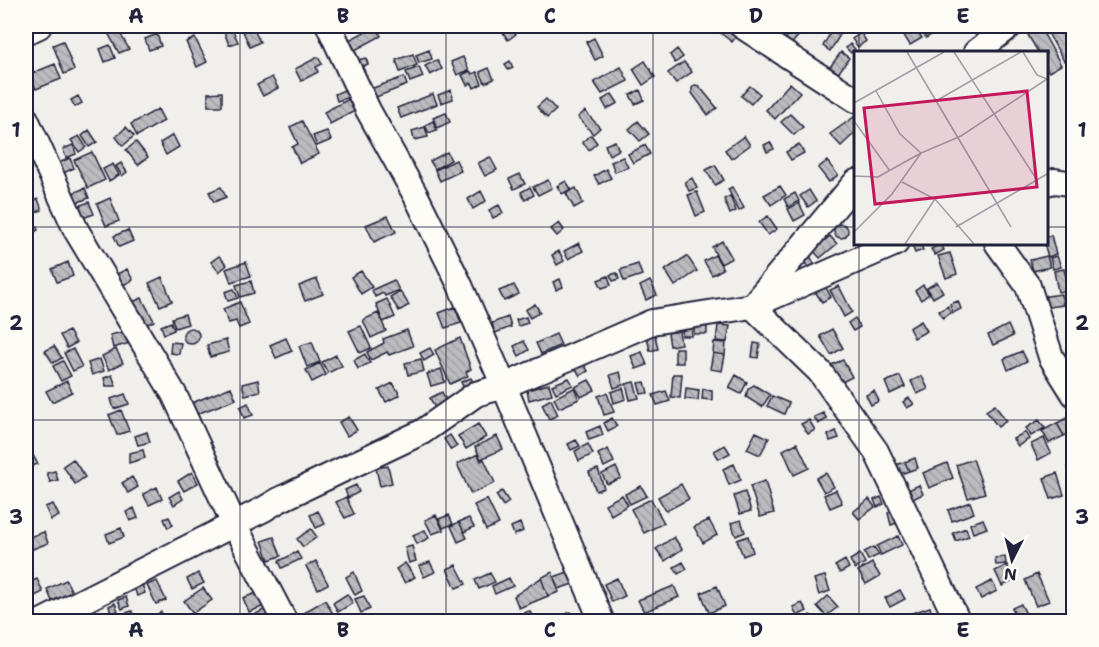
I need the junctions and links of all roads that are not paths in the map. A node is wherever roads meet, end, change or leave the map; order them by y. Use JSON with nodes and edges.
{"nodes":[{"id":1,"x":39,"y":26,"type":"edge"},
{"id":2,"x":328,"y":26,"type":"edge"},
{"id":3,"x":742,"y":26,"type":"edge"},
{"id":4,"x":1010,"y":26,"type":"edge"},
{"id":5,"x":26,"y":32,"type":"edge"},
{"id":6,"x":977,"y":51,"type":"edge"},
{"id":7,"x":854,"y":99,"type":"edge"},
{"id":8,"x":26,"y":119,"type":"edge"},
{"id":9,"x":1048,"y":183,"type":"edge"},
{"id":10,"x":854,"y":184,"type":"edge"},
{"id":11,"x":1074,"y":184,"type":"edge"},
{"id":12,"x":894,"y":244,"type":"edge"},
{"id":13,"x":998,"y":244,"type":"edge"},
{"id":14,"x":753,"y":306,"type":"junction"},
{"id":15,"x":504,"y":386,"type":"junction"},
{"id":16,"x":1074,"y":394,"type":"edge"},
{"id":17,"x":234,"y":524,"type":"junction"},
{"id":18,"x":41,"y":621,"type":"edge"},
{"id":19,"x":285,"y":621,"type":"edge"},
{"id":20,"x":602,"y":621,"type":"edge"},
{"id":21,"x":958,"y":621,"type":"edge"}],
"edges":[{"from":1,"to":5,"type":"street"},
{"from":2,"to":15,"type":"street"},
{"from":3,"to":7,"type":"street"},
{"from":4,"to":6,"type":"street"},
{"from":8,"to":17,"type":"street"},
{"from":9,"to":11,"type":"street"},
{"from":10,"to":14,"type":"street"},
{"from":12,"to":14,"type":"street"},
{"from":13,"to":16,"type":"street"},
{"from":14,"to":15,"type":"street"},
{"from":14,"to":21,"type":"street"},
{"from":15,"to":17,"type":"street"},
{"from":15,"to":20,"type":"street"},
{"from":17,"to":18,"type":"street"},
{"from":17,"to":19,"type":"street"}]}
